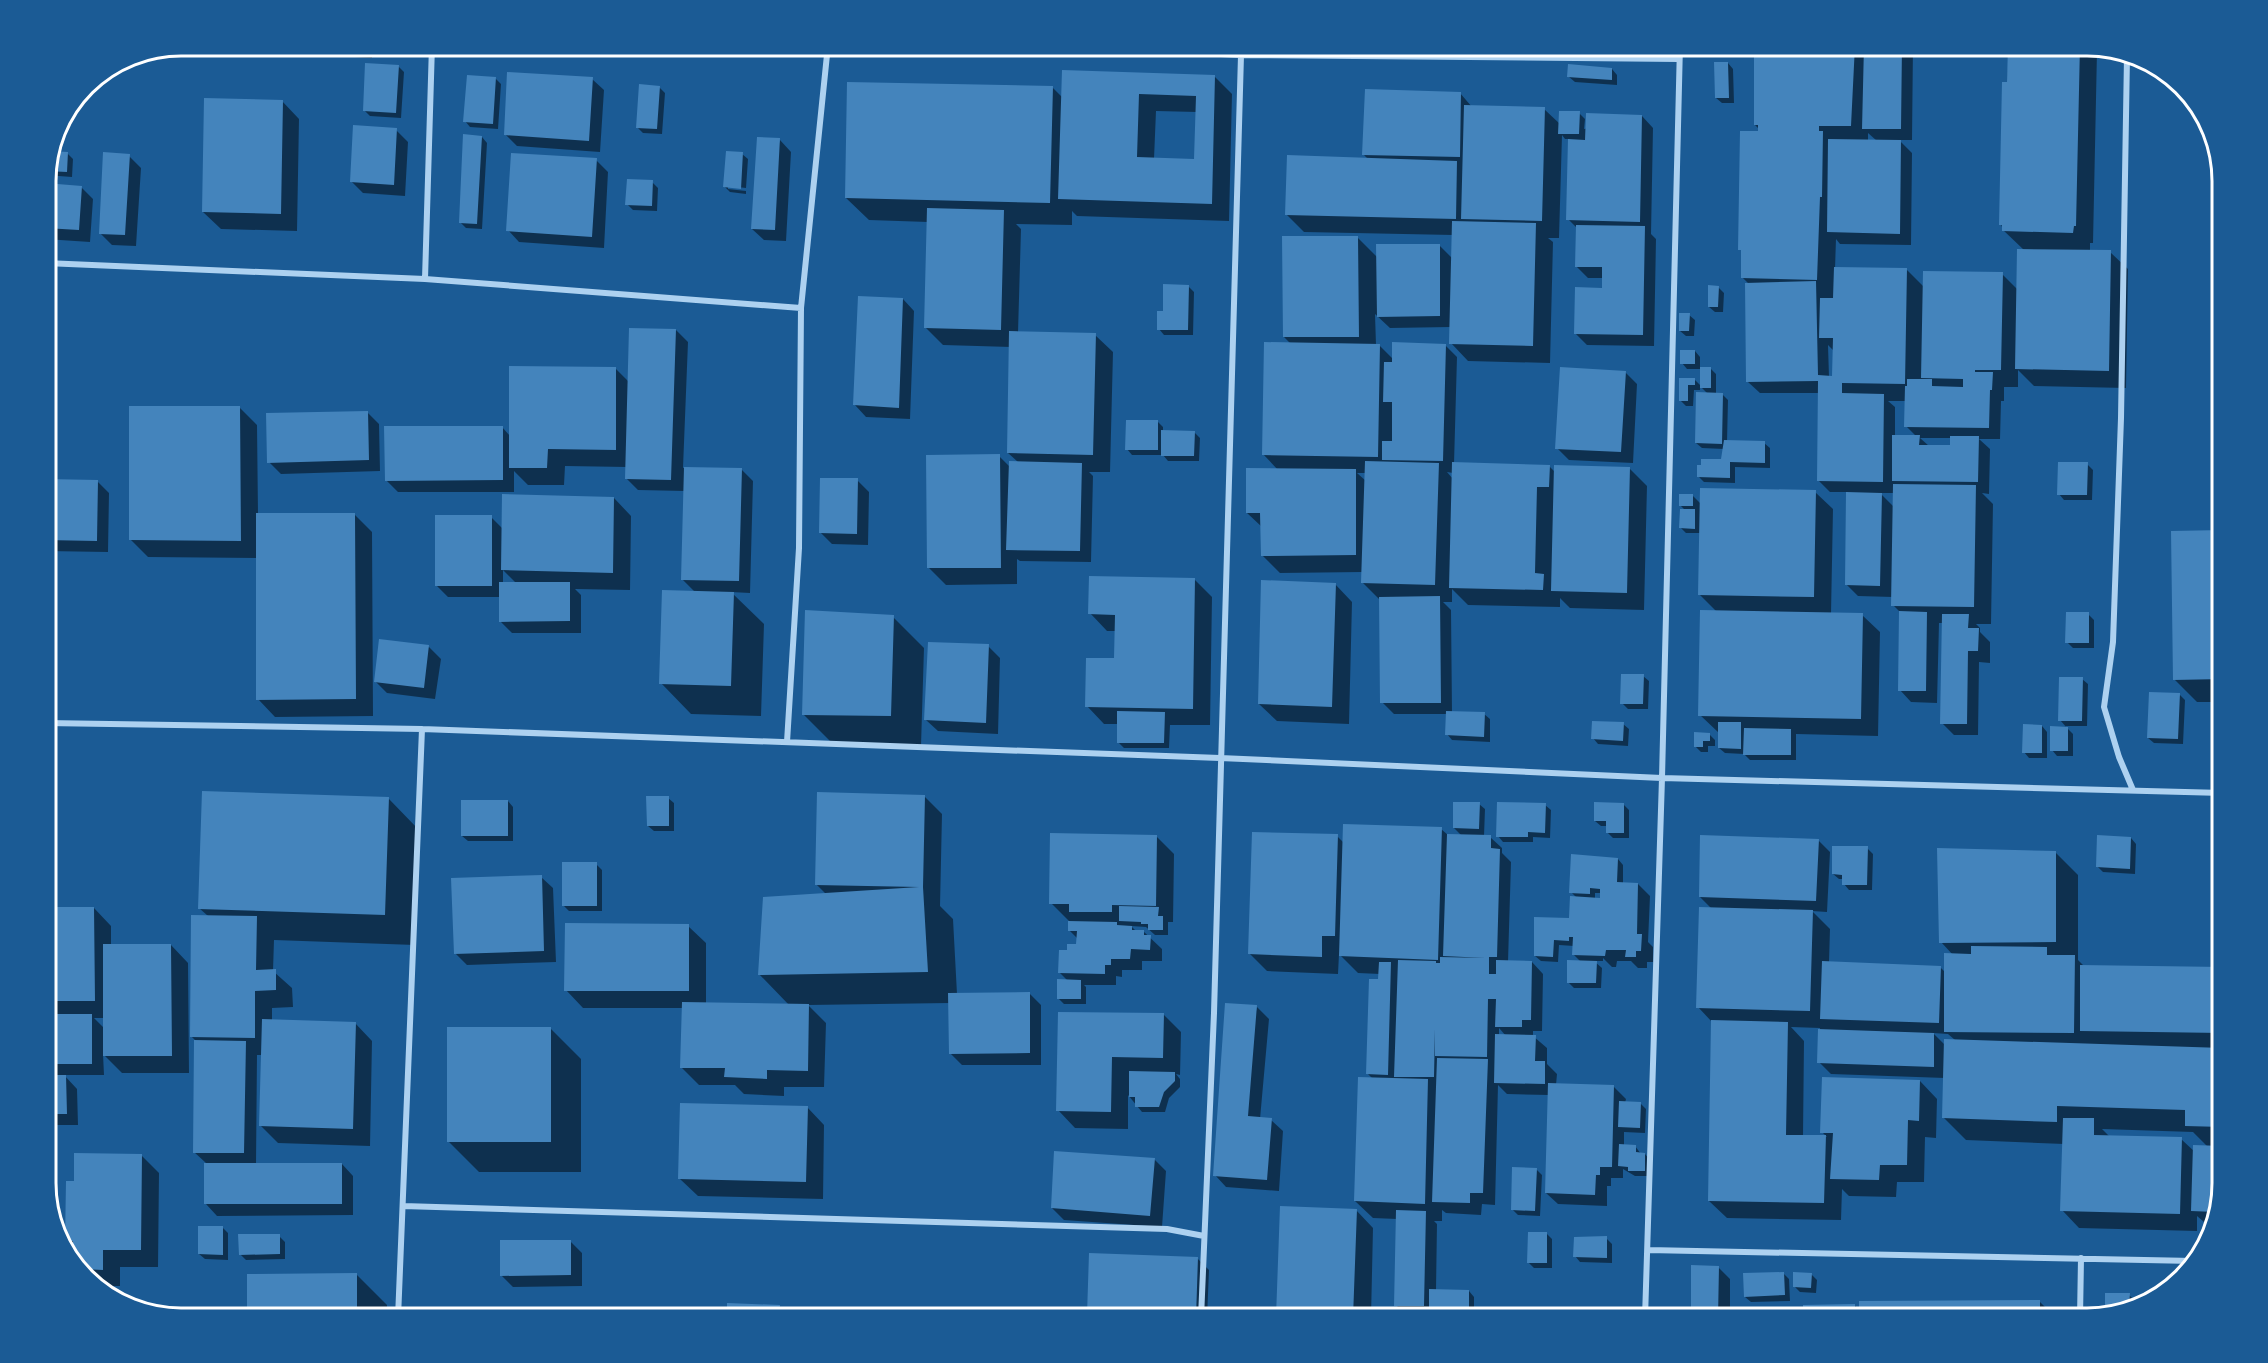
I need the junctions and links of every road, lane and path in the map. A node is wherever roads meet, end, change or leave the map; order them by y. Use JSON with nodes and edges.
{"nodes":[{"id":1,"x":432,"y":56,"type":"edge"},
{"id":2,"x":827,"y":56,"type":"edge"},
{"id":3,"x":1241,"y":56,"type":"edge"},
{"id":4,"x":1350,"y":56,"type":"edge"},
{"id":5,"x":1679,"y":56,"type":"edge"},
{"id":6,"x":1679,"y":59,"type":"junction"},
{"id":7,"x":2127,"y":62,"type":"edge"},
{"id":8,"x":56,"y":263,"type":"edge"},
{"id":9,"x":425,"y":279,"type":"junction"},
{"id":10,"x":801,"y":308,"type":"junction"},
{"id":11,"x":56,"y":723,"type":"edge"},
{"id":12,"x":422,"y":729,"type":"junction"},
{"id":13,"x":787,"y":742,"type":"junction"},
{"id":14,"x":1220,"y":758,"type":"junction"},
{"id":15,"x":1662,"y":778,"type":"junction"},
{"id":16,"x":2133,"y":790,"type":"junction"},
{"id":17,"x":2212,"y":793,"type":"edge"},
{"id":18,"x":403,"y":1206,"type":"junction"},
{"id":19,"x":1204,"y":1236,"type":"junction"},
{"id":20,"x":1648,"y":1250,"type":"junction"},
{"id":21,"x":2080,"y":1258,"type":"junction"},
{"id":22,"x":2185,"y":1261,"type":"edge"},
{"id":23,"x":398,"y":1308,"type":"edge"},
{"id":24,"x":1201,"y":1308,"type":"edge"},
{"id":25,"x":1645,"y":1308,"type":"edge"},
{"id":26,"x":2080,"y":1308,"type":"edge"}],
"edges":[{"from":1,"to":9,"type":"street"},
{"from":2,"to":10,"type":"street"},
{"from":3,"to":14,"type":"street"},
{"from":4,"to":6,"type":"street"},
{"from":5,"to":6,"type":"street"},
{"from":6,"to":15,"type":"street"},
{"from":7,"to":16,"type":"street"},
{"from":8,"to":9,"type":"street"},
{"from":9,"to":10,"type":"street"},
{"from":10,"to":13,"type":"street"},
{"from":11,"to":12,"type":"street"},
{"from":12,"to":13,"type":"street"},
{"from":12,"to":18,"type":"street"},
{"from":13,"to":14,"type":"street"},
{"from":14,"to":15,"type":"street"},
{"from":14,"to":19,"type":"street"},
{"from":15,"to":16,"type":"street"},
{"from":15,"to":20,"type":"street"},
{"from":16,"to":17,"type":"street"},
{"from":18,"to":19,"type":"street"},
{"from":18,"to":23,"type":"street"},
{"from":19,"to":24,"type":"street"},
{"from":20,"to":21,"type":"street"},
{"from":20,"to":25,"type":"street"},
{"from":21,"to":22,"type":"street"},
{"from":21,"to":26,"type":"street"}]}
